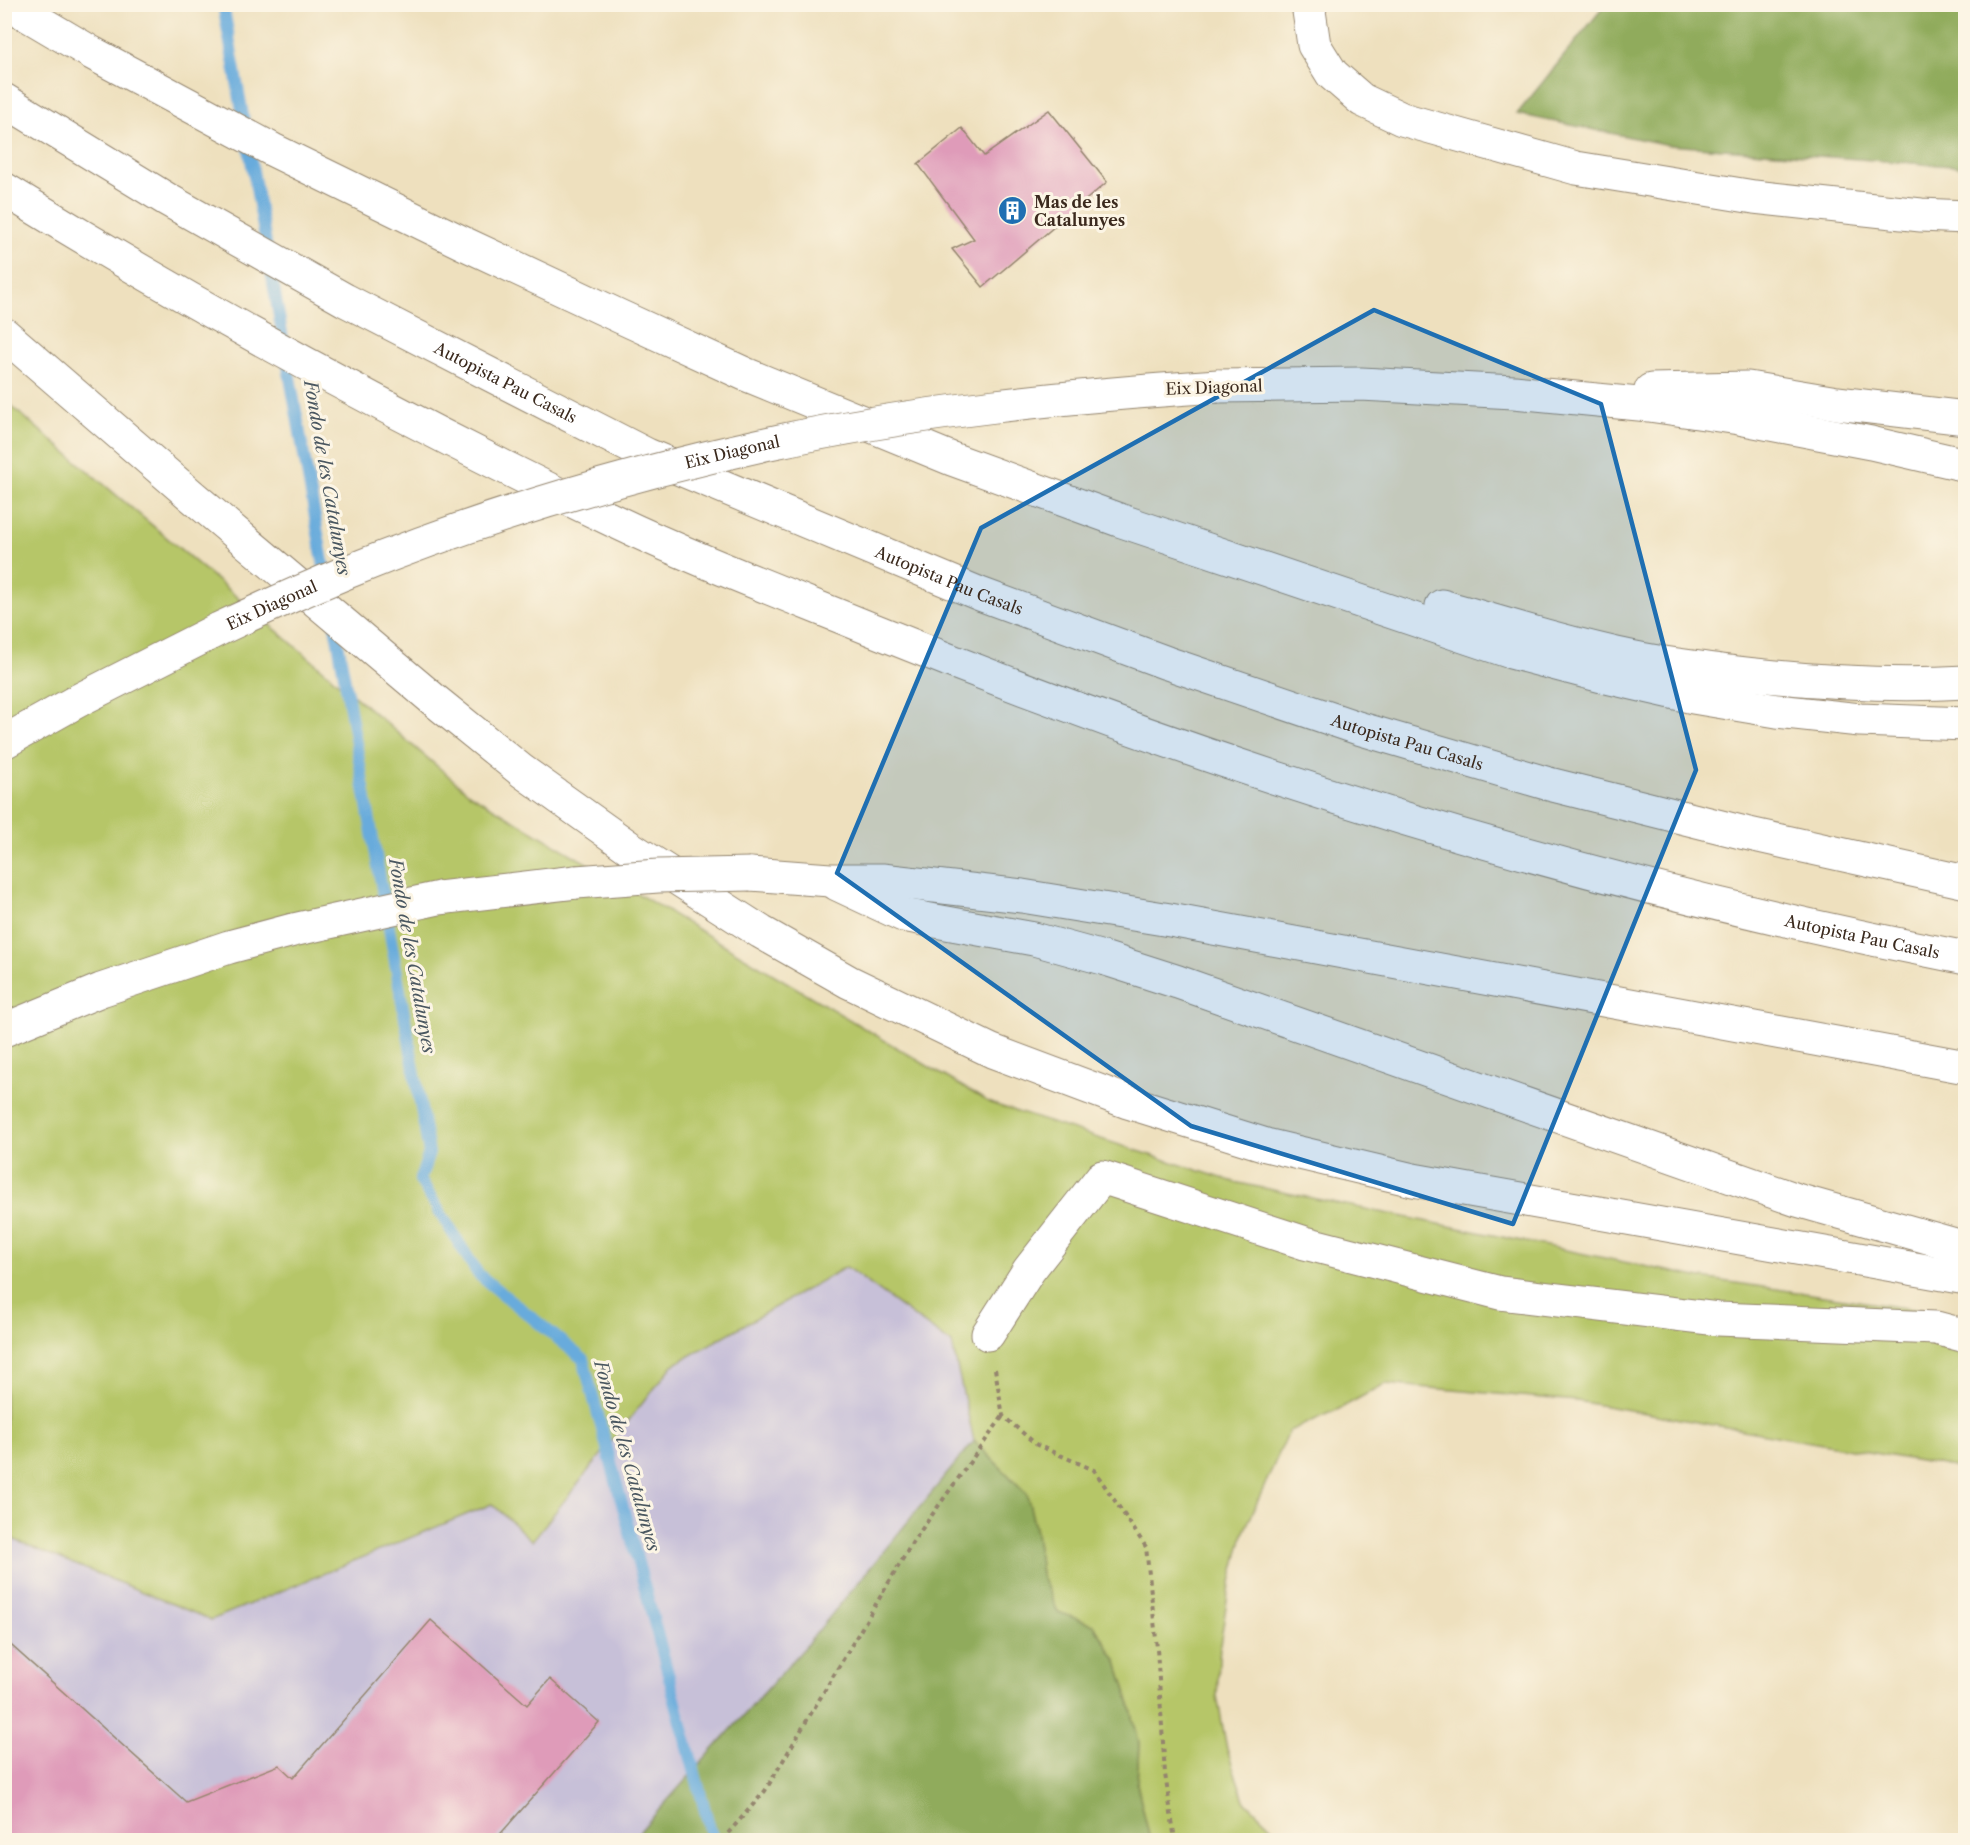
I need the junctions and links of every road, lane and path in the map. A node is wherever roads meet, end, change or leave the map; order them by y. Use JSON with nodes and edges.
{"nodes":[{"id":1,"x":9,"y":4,"type":"edge"},
{"id":2,"x":1311,"y":4,"type":"edge"},
{"id":3,"x":4,"y":100,"type":"edge"},
{"id":4,"x":4,"y":189,"type":"edge"},
{"id":5,"x":1965,"y":217,"type":"edge"},
{"id":6,"x":4,"y":334,"type":"edge"},
{"id":7,"x":1514,"y":392,"type":"junction"},
{"id":8,"x":1965,"y":418,"type":"edge"},
{"id":9,"x":1965,"y":465,"type":"edge"},
{"id":10,"x":1119,"y":520,"type":"junction"},
{"id":11,"x":1965,"y":682,"type":"edge"},
{"id":12,"x":1965,"y":724,"type":"edge"},
{"id":13,"x":4,"y":742,"type":"edge"},
{"id":14,"x":830,"y":880,"type":"junction"},
{"id":15,"x":1965,"y":882,"type":"edge"},
{"id":16,"x":1965,"y":958,"type":"edge"},
{"id":17,"x":4,"y":1030,"type":"edge"},
{"id":18,"x":1965,"y":1067,"type":"edge"},
{"id":19,"x":1965,"y":1248,"type":"edge"},
{"id":20,"x":1965,"y":1278,"type":"edge"},
{"id":21,"x":988,"y":1334,"type":"joint"},
{"id":22,"x":1965,"y":1336,"type":"edge"},
{"id":23,"x":1003,"y":1416,"type":"junction"},
{"id":24,"x":722,"y":1840,"type":"edge"},
{"id":25,"x":1175,"y":1840,"type":"edge"}],
"edges":[{"from":1,"to":10,"type":"main road"},
{"from":2,"to":5,"type":"main road"},
{"from":3,"to":15,"type":"main road","name":"Autopista Pau Casals"},
{"from":4,"to":16,"type":"main road","name":"Autopista Pau Casals"},
{"from":6,"to":20,"type":"main road"},
{"from":7,"to":8,"type":"main road"},
{"from":7,"to":9,"type":"main road"},
{"from":7,"to":13,"type":"main road","name":"Eix Diagonal","bridge":true},
{"from":10,"to":11,"type":"main road"},
{"from":10,"to":12,"type":"main road"},
{"from":14,"to":17,"type":"main road","bridge":true},
{"from":14,"to":18,"type":"main road"},
{"from":14,"to":19,"type":"main road"},
{"from":21,"to":22,"type":"main road"},
{"from":21,"to":23,"type":"path"},
{"from":23,"to":24,"type":"path"},
{"from":23,"to":25,"type":"path"}]}
